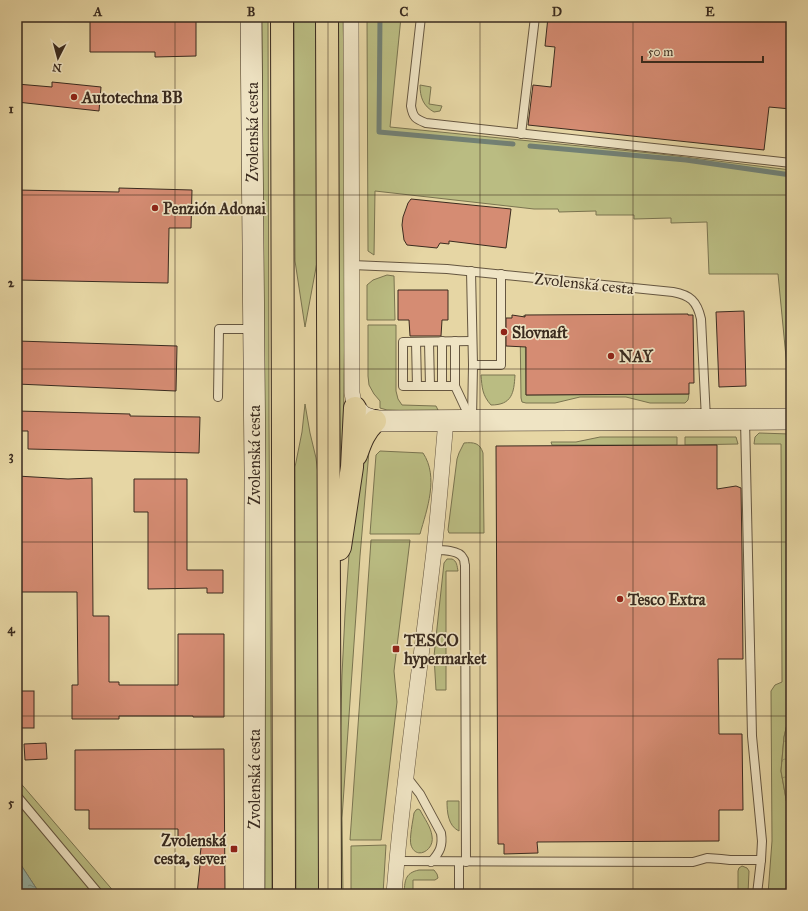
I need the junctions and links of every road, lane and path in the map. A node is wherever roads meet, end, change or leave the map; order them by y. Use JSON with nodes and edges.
{"nodes":[{"id":1,"x":251,"y":17,"type":"edge"},
{"id":2,"x":282,"y":17,"type":"edge"},
{"id":3,"x":327,"y":17,"type":"edge"},
{"id":4,"x":351,"y":17,"type":"edge"},
{"id":5,"x":420,"y":17,"type":"edge"},
{"id":6,"x":535,"y":17,"type":"edge"},
{"id":7,"x":521,"y":134,"type":"junction"},
{"id":8,"x":791,"y":163,"type":"edge"},
{"id":9,"x":352,"y":265,"type":"junction"},
{"id":10,"x":471,"y":271,"type":"junction"},
{"id":11,"x":501,"y":274,"type":"junction"},
{"id":12,"x":253,"y":329,"type":"junction"},
{"id":13,"x":472,"y":341,"type":"junction"},
{"id":14,"x":416,"y":342,"type":"junction"},
{"id":15,"x":429,"y":342,"type":"junction"},
{"id":16,"x":442,"y":342,"type":"junction"},
{"id":17,"x":454,"y":342,"type":"junction"},
{"id":18,"x":473,"y":365,"type":"junction"},
{"id":19,"x":417,"y":386,"type":"junction"},
{"id":20,"x":430,"y":386,"type":"junction"},
{"id":21,"x":442,"y":386,"type":"junction"},
{"id":22,"x":455,"y":386,"type":"junction"},
{"id":23,"x":218,"y":397,"type":"dead end"},
{"id":24,"x":354,"y":408,"type":"junction"},
{"id":25,"x":791,"y":419,"type":"edge"},
{"id":26,"x":706,"y":420,"type":"junction"},
{"id":27,"x":745,"y":420,"type":"junction"},
{"id":28,"x":375,"y":421,"type":"junction"},
{"id":29,"x":446,"y":421,"type":"junction"},
{"id":30,"x":472,"y":421,"type":"junction"},
{"id":31,"x":352,"y":467,"type":"junction"},
{"id":32,"x":434,"y":550,"type":"junction"},
{"id":33,"x":329,"y":564,"type":"junction"},
{"id":34,"x":406,"y":776,"type":"junction"},
{"id":35,"x":17,"y":796,"type":"edge"},
{"id":36,"x":761,"y":860,"type":"junction"},
{"id":37,"x":396,"y":861,"type":"junction"},
{"id":38,"x":431,"y":862,"type":"junction"},
{"id":39,"x":462,"y":862,"type":"junction"},
{"id":40,"x":99,"y":894,"type":"edge"},
{"id":41,"x":254,"y":894,"type":"edge"},
{"id":42,"x":284,"y":894,"type":"edge"},
{"id":43,"x":330,"y":894,"type":"edge"},
{"id":44,"x":394,"y":894,"type":"edge"},
{"id":45,"x":459,"y":894,"type":"edge"},
{"id":46,"x":758,"y":894,"type":"edge"}],
"edges":[{"from":1,"to":12,"type":"main road","name":"Zvolenská cesta"},
{"from":2,"to":42,"type":"highway"},
{"from":3,"to":33,"type":"highway"},
{"from":4,"to":9,"type":"street"},
{"from":5,"to":7,"type":"lane"},
{"from":6,"to":7,"type":"lane"},
{"from":7,"to":8,"type":"lane"},
{"from":9,"to":10,"type":"lane","name":"Zvolenská cesta"},
{"from":9,"to":24,"type":"street"},
{"from":10,"to":11,"type":"lane","name":"Zvolenská cesta"},
{"from":10,"to":13,"type":"lane"},
{"from":11,"to":18,"type":"lane"},
{"from":11,"to":26,"type":"lane","name":"Zvolenská cesta"},
{"from":12,"to":23,"type":"lane"},
{"from":12,"to":41,"type":"main road","name":"Zvolenská cesta"},
{"from":13,"to":17,"type":"lane"},
{"from":13,"to":18,"type":"lane"},
{"from":14,"to":15,"type":"lane"},
{"from":14,"to":19,"type":"lane"},
{"from":14,"to":19,"type":"lane"},
{"from":15,"to":16,"type":"lane"},
{"from":15,"to":20,"type":"lane"},
{"from":16,"to":17,"type":"lane"},
{"from":16,"to":21,"type":"lane"},
{"from":17,"to":22,"type":"lane"},
{"from":18,"to":30,"type":"lane"},
{"from":19,"to":20,"type":"lane"},
{"from":20,"to":21,"type":"lane"},
{"from":21,"to":22,"type":"lane"},
{"from":22,"to":30,"type":"lane"},
{"from":24,"to":28,"type":"main road"},
{"from":24,"to":31,"type":"highway"},
{"from":25,"to":27,"type":"main road"},
{"from":26,"to":27,"type":"main road"},
{"from":26,"to":30,"type":"main road"},
{"from":27,"to":36,"type":"lane"},
{"from":28,"to":29,"type":"main road"},
{"from":28,"to":31,"type":"highway"},
{"from":29,"to":30,"type":"main road"},
{"from":29,"to":32,"type":"street"},
{"from":31,"to":33,"type":"highway"},
{"from":32,"to":34,"type":"street"},
{"from":32,"to":39,"type":"lane"},
{"from":33,"to":43,"type":"highway"},
{"from":34,"to":37,"type":"street"},
{"from":34,"to":38,"type":"lane"},
{"from":35,"to":40,"type":"lane"},
{"from":36,"to":39,"type":"lane"},
{"from":36,"to":46,"type":"lane"},
{"from":37,"to":38,"type":"lane"},
{"from":37,"to":44,"type":"street"},
{"from":38,"to":39,"type":"lane"},
{"from":39,"to":45,"type":"lane"}]}
